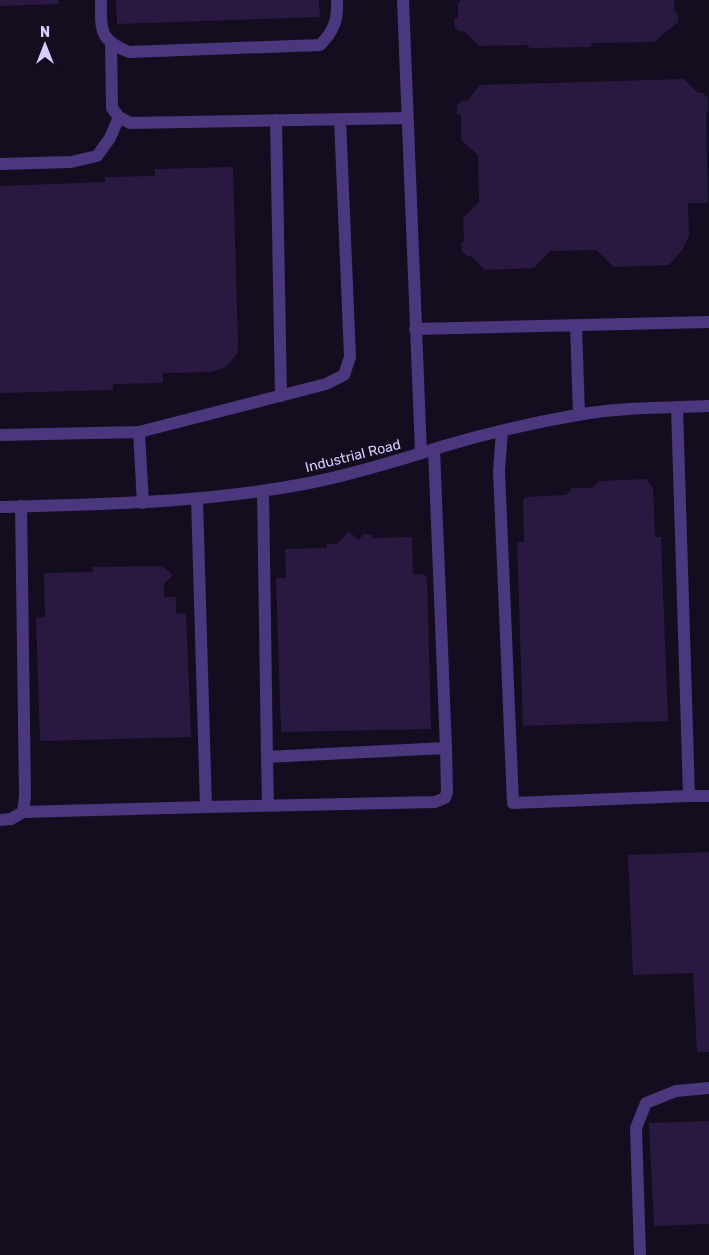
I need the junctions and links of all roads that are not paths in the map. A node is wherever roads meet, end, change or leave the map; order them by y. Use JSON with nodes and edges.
{"nodes":[{"id":1,"x":101,"y":0,"type":"edge"},
{"id":2,"x":337,"y":0,"type":"edge"},
{"id":3,"x":403,"y":0,"type":"edge"},
{"id":4,"x":111,"y":44,"type":"junction"},
{"id":5,"x":118,"y":118,"type":"junction"},
{"id":6,"x":407,"y":118,"type":"junction"},
{"id":7,"x":340,"y":119,"type":"junction"},
{"id":8,"x":276,"y":120,"type":"junction"},
{"id":9,"x":0,"y":164,"type":"edge"},
{"id":10,"x":709,"y":322,"type":"edge"},
{"id":11,"x":576,"y":325,"type":"junction"},
{"id":12,"x":415,"y":329,"type":"junction"},
{"id":13,"x":281,"y":396,"type":"junction"},
{"id":14,"x":709,"y":406,"type":"edge"},
{"id":15,"x":677,"y":407,"type":"junction"},
{"id":16,"x":579,"y":414,"type":"junction"},
{"id":17,"x":502,"y":431,"type":"junction"},
{"id":18,"x":139,"y":432,"type":"junction"},
{"id":19,"x":0,"y":435,"type":"edge"},
{"id":20,"x":434,"y":449,"type":"junction"},
{"id":21,"x":421,"y":454,"type":"junction"},
{"id":22,"x":263,"y":491,"type":"junction"},
{"id":23,"x":197,"y":499,"type":"junction"},
{"id":24,"x":143,"y":503,"type":"junction"},
{"id":25,"x":21,"y":506,"type":"junction"},
{"id":26,"x":0,"y":507,"type":"edge"},
{"id":27,"x":446,"y":748,"type":"junction"},
{"id":28,"x":267,"y":758,"type":"junction"},
{"id":29,"x":689,"y":796,"type":"junction"},
{"id":30,"x":709,"y":796,"type":"edge"},
{"id":31,"x":268,"y":806,"type":"junction"},
{"id":32,"x":206,"y":808,"type":"junction"},
{"id":33,"x":23,"y":812,"type":"junction"},
{"id":34,"x":0,"y":820,"type":"edge"},
{"id":35,"x":709,"y":1088,"type":"edge"},
{"id":36,"x":640,"y":1255,"type":"edge"}],
"edges":[{"from":1,"to":4,"type":"street"},
{"from":2,"to":4,"type":"street"},
{"from":3,"to":6,"type":"street"},
{"from":4,"to":5,"type":"street"},
{"from":5,"to":8,"type":"street"},
{"from":5,"to":9,"type":"street"},
{"from":6,"to":7,"type":"street"},
{"from":6,"to":12,"type":"street"},
{"from":7,"to":8,"type":"street"},
{"from":7,"to":13,"type":"street"},
{"from":8,"to":13,"type":"street"},
{"from":10,"to":11,"type":"street"},
{"from":11,"to":12,"type":"street"},
{"from":11,"to":16,"type":"street"},
{"from":12,"to":21,"type":"street"},
{"from":13,"to":18,"type":"street"},
{"from":14,"to":15,"type":"street","name":"Industrial Road"},
{"from":15,"to":16,"type":"street","name":"Industrial Road"},
{"from":15,"to":29,"type":"street"},
{"from":16,"to":17,"type":"street","name":"Industrial Road"},
{"from":17,"to":20,"type":"street","name":"Industrial Road"},
{"from":17,"to":29,"type":"street"},
{"from":18,"to":19,"type":"street"},
{"from":18,"to":24,"type":"street"},
{"from":20,"to":21,"type":"street","name":"Industrial Road"},
{"from":20,"to":27,"type":"street"},
{"from":21,"to":22,"type":"street","name":"Industrial Road"},
{"from":22,"to":23,"type":"street","name":"Industrial Road"},
{"from":22,"to":28,"type":"street"},
{"from":23,"to":24,"type":"street","name":"Industrial Road"},
{"from":23,"to":32,"type":"street"},
{"from":24,"to":25,"type":"street","name":"Industrial Road"},
{"from":25,"to":26,"type":"street","name":"Industrial Road"},
{"from":25,"to":33,"type":"street"},
{"from":27,"to":28,"type":"street"},
{"from":27,"to":31,"type":"street"},
{"from":28,"to":31,"type":"street"},
{"from":29,"to":30,"type":"street"},
{"from":31,"to":32,"type":"street"},
{"from":32,"to":33,"type":"street"},
{"from":33,"to":34,"type":"street"},
{"from":35,"to":36,"type":"street"}]}
